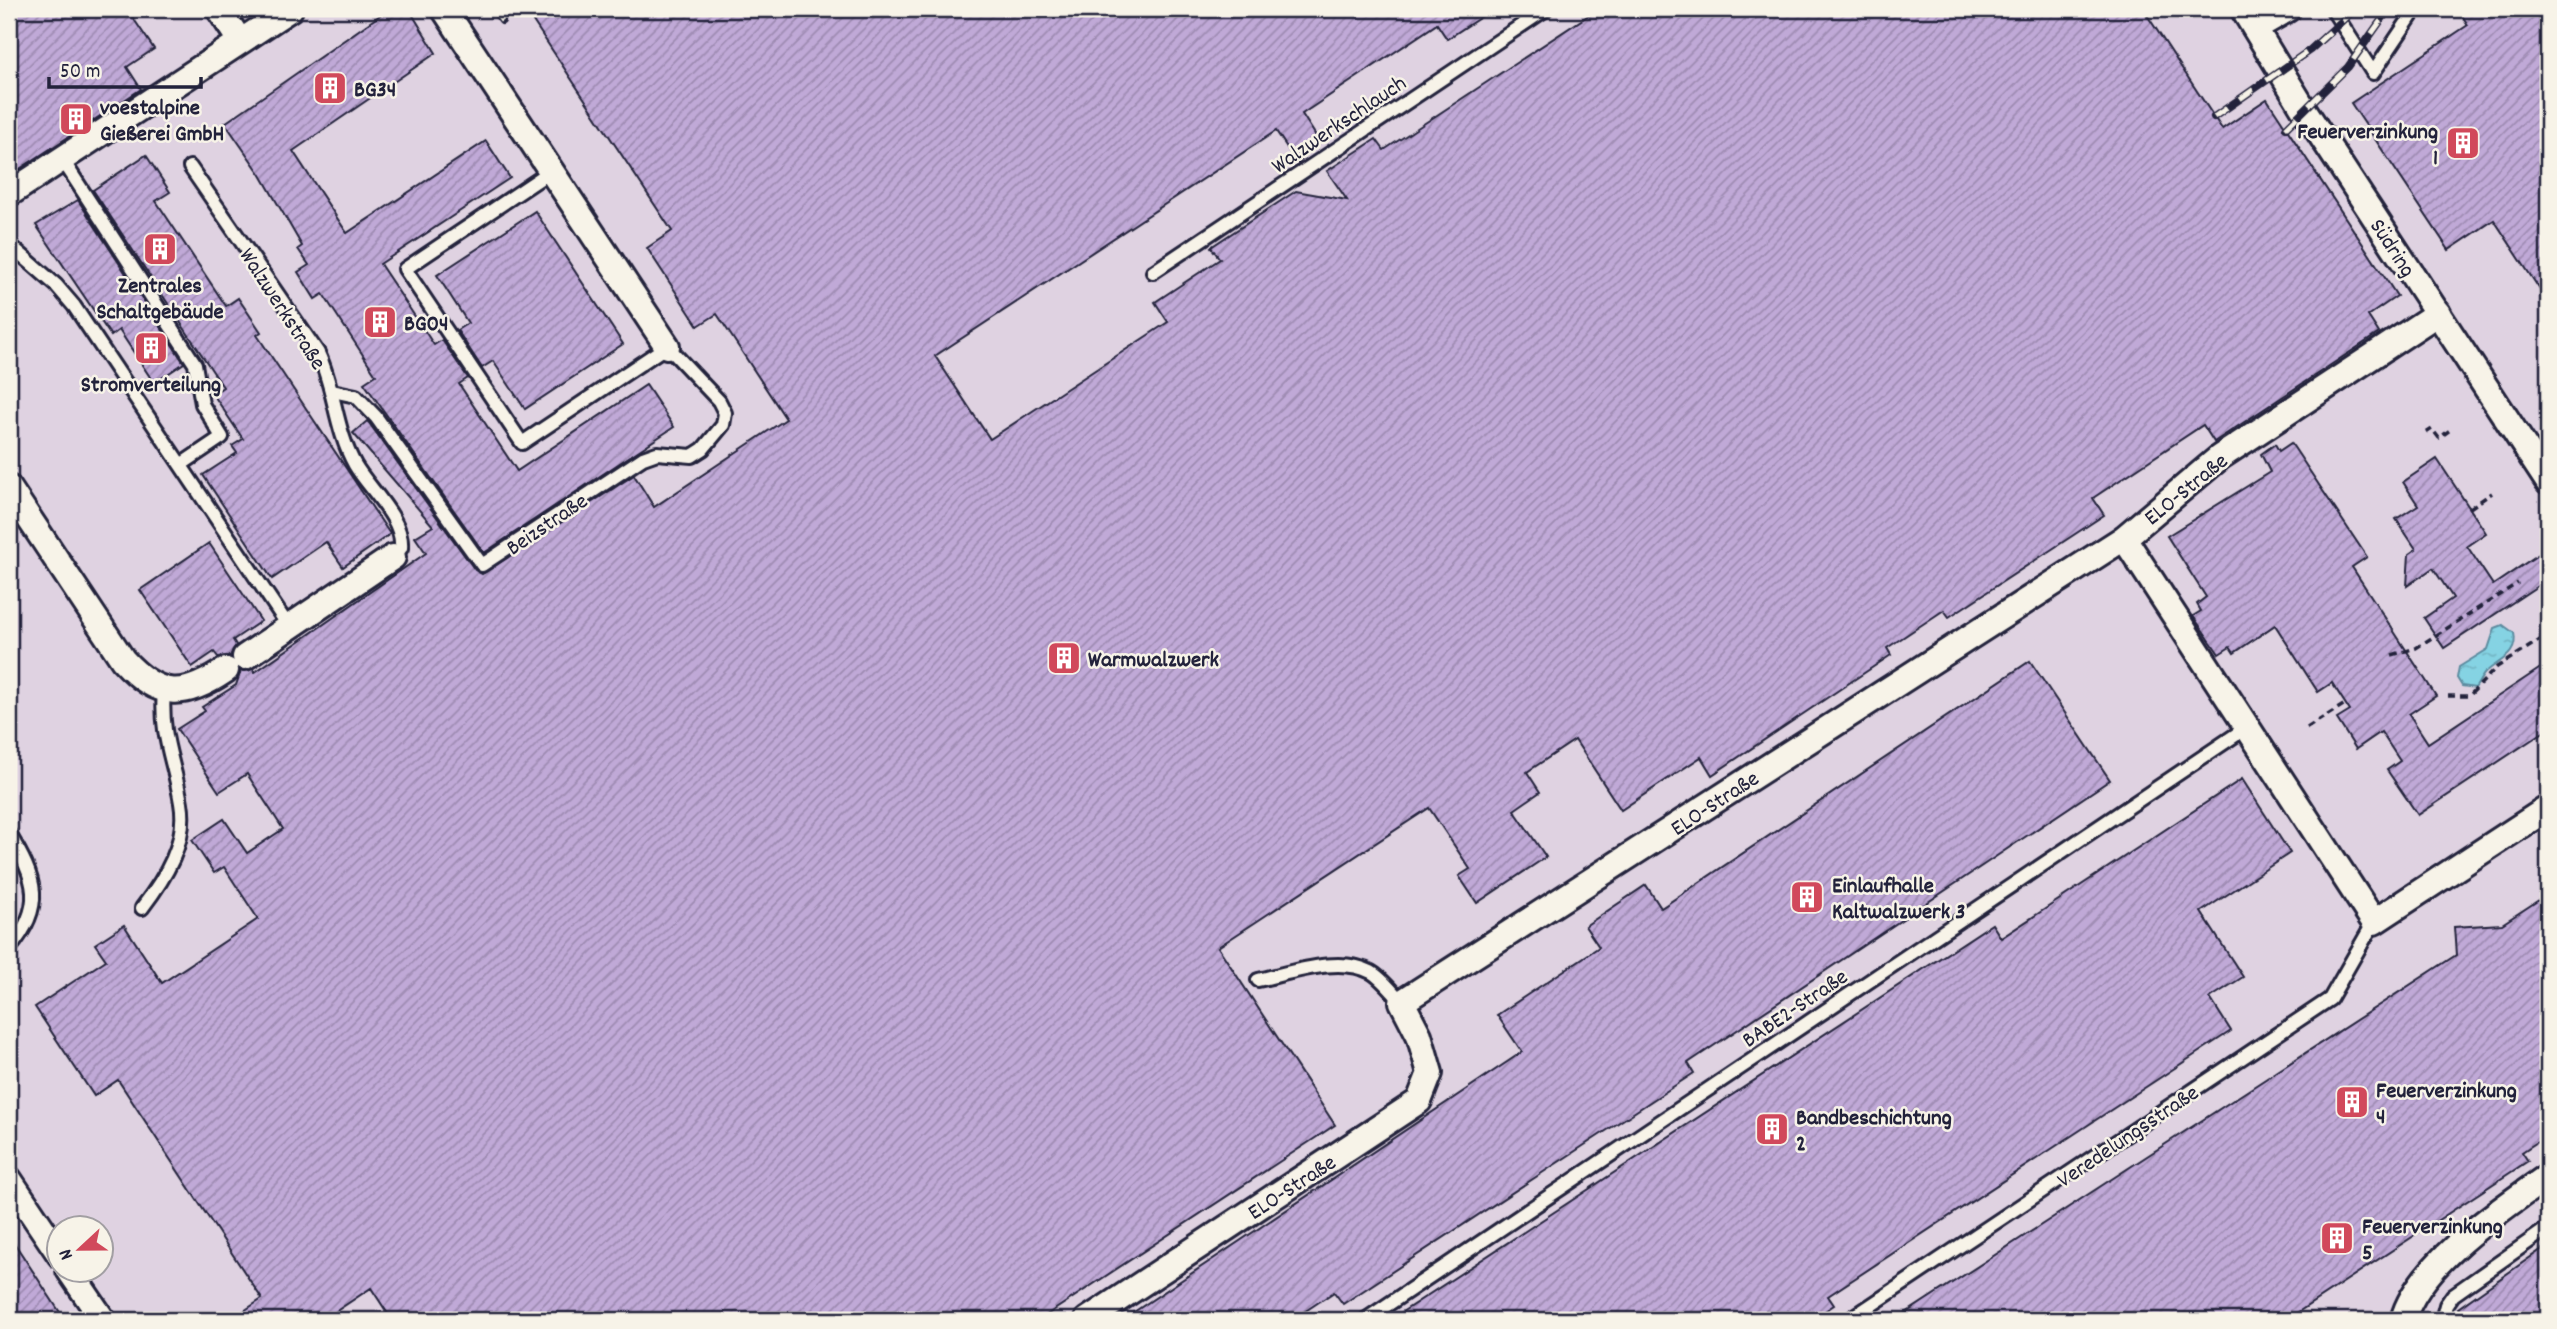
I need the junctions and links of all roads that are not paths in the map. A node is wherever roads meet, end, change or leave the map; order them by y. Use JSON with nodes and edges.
{"nodes":[{"id":1,"x":219,"y":9,"type":"edge"},
{"id":2,"x":289,"y":9,"type":"edge"},
{"id":3,"x":444,"y":9,"type":"edge"},
{"id":4,"x":1546,"y":9,"type":"edge"},
{"id":5,"x":2288,"y":9,"type":"edge"},
{"id":6,"x":2332,"y":9,"type":"edge"},
{"id":7,"x":2416,"y":9,"type":"edge"},
{"id":8,"x":2249,"y":19,"type":"edge"},
{"id":9,"x":240,"y":41,"type":"junction"},
{"id":10,"x":62,"y":159,"type":"junction"},
{"id":11,"x":190,"y":167,"type":"dead end"},
{"id":12,"x":551,"y":171,"type":"junction"},
{"id":13,"x":9,"y":194,"type":"edge"},
{"id":14,"x":9,"y":244,"type":"edge"},
{"id":15,"x":1153,"y":272,"type":"dead end"},
{"id":16,"x":2438,"y":313,"type":"junction"},
{"id":17,"x":667,"y":346,"type":"junction"},
{"id":18,"x":332,"y":391,"type":"junction"},
{"id":19,"x":182,"y":464,"type":"junction"},
{"id":20,"x":2548,"y":482,"type":"edge"},
{"id":21,"x":9,"y":488,"type":"edge"},
{"id":22,"x":2124,"y":537,"type":"junction"},
{"id":23,"x":393,"y":557,"type":"joint"},
{"id":24,"x":289,"y":627,"type":"junction"},
{"id":25,"x":164,"y":690,"type":"junction"},
{"id":26,"x":2246,"y":728,"type":"junction"},
{"id":27,"x":2548,"y":808,"type":"edge"},
{"id":28,"x":9,"y":834,"type":"edge"},
{"id":29,"x":142,"y":908,"type":"dead end"},
{"id":30,"x":2374,"y":922,"type":"junction"},
{"id":31,"x":9,"y":949,"type":"edge"},
{"id":32,"x":1258,"y":980,"type":"dead end"},
{"id":33,"x":1402,"y":1002,"type":"junction"},
{"id":34,"x":2548,"y":1176,"type":"edge"},
{"id":35,"x":9,"y":1178,"type":"edge"},
{"id":36,"x":2548,"y":1228,"type":"edge"},
{"id":37,"x":46,"y":1234,"type":"edge"},
{"id":38,"x":79,"y":1284,"type":"edge"},
{"id":39,"x":103,"y":1320,"type":"edge"},
{"id":40,"x":1087,"y":1320,"type":"edge"},
{"id":41,"x":1365,"y":1320,"type":"edge"},
{"id":42,"x":1849,"y":1320,"type":"edge"},
{"id":43,"x":2403,"y":1320,"type":"edge"},
{"id":44,"x":2442,"y":1320,"type":"edge"}],
"edges":[{"from":1,"to":9,"type":"street"},
{"from":2,"to":9,"type":"street"},
{"from":3,"to":12,"type":"street","name":"Beizstraße"},
{"from":4,"to":15,"type":"lane","name":"Walzwerkschlauch"},
{"from":5,"to":8,"type":"street"},
{"from":6,"to":7,"type":"lane"},
{"from":8,"to":16,"type":"street","name":"Südring"},
{"from":9,"to":10,"type":"street"},
{"from":10,"to":13,"type":"street"},
{"from":10,"to":19,"type":"lane"},
{"from":11,"to":18,"type":"lane","name":"Walzwerkstraße"},
{"from":12,"to":17,"type":"street","name":"Beizstraße"},
{"from":12,"to":17,"type":"lane"},
{"from":14,"to":19,"type":"lane"},
{"from":16,"to":20,"type":"street","name":"Südring"},
{"from":16,"to":22,"type":"street","name":"ELO-Straße"},
{"from":17,"to":18,"type":"lane","name":"Beizstraße"},
{"from":18,"to":23,"type":"lane","name":"Walzwerkstraße"},
{"from":19,"to":24,"type":"lane"},
{"from":21,"to":25,"type":"street"},
{"from":22,"to":26,"type":"street"},
{"from":22,"to":33,"type":"street","name":"ELO-Straße"},
{"from":23,"to":24,"type":"street","name":"Walzwerkstraße"},
{"from":24,"to":25,"type":"street","name":"Walzwerkstraße"},
{"from":25,"to":29,"type":"lane"},
{"from":26,"to":30,"type":"street"},
{"from":26,"to":41,"type":"lane","name":"BABE2-Straße"},
{"from":27,"to":30,"type":"street","name":"Veredelungsstraße"},
{"from":28,"to":31,"type":"lane"},
{"from":30,"to":42,"type":"lane","name":"Veredelungsstraße"},
{"from":32,"to":33,"type":"lane"},
{"from":33,"to":40,"type":"street","name":"ELO-Straße"},
{"from":34,"to":43,"type":"street"},
{"from":35,"to":37,"type":"street"},
{"from":36,"to":44,"type":"lane"},
{"from":38,"to":39,"type":"street"}]}
